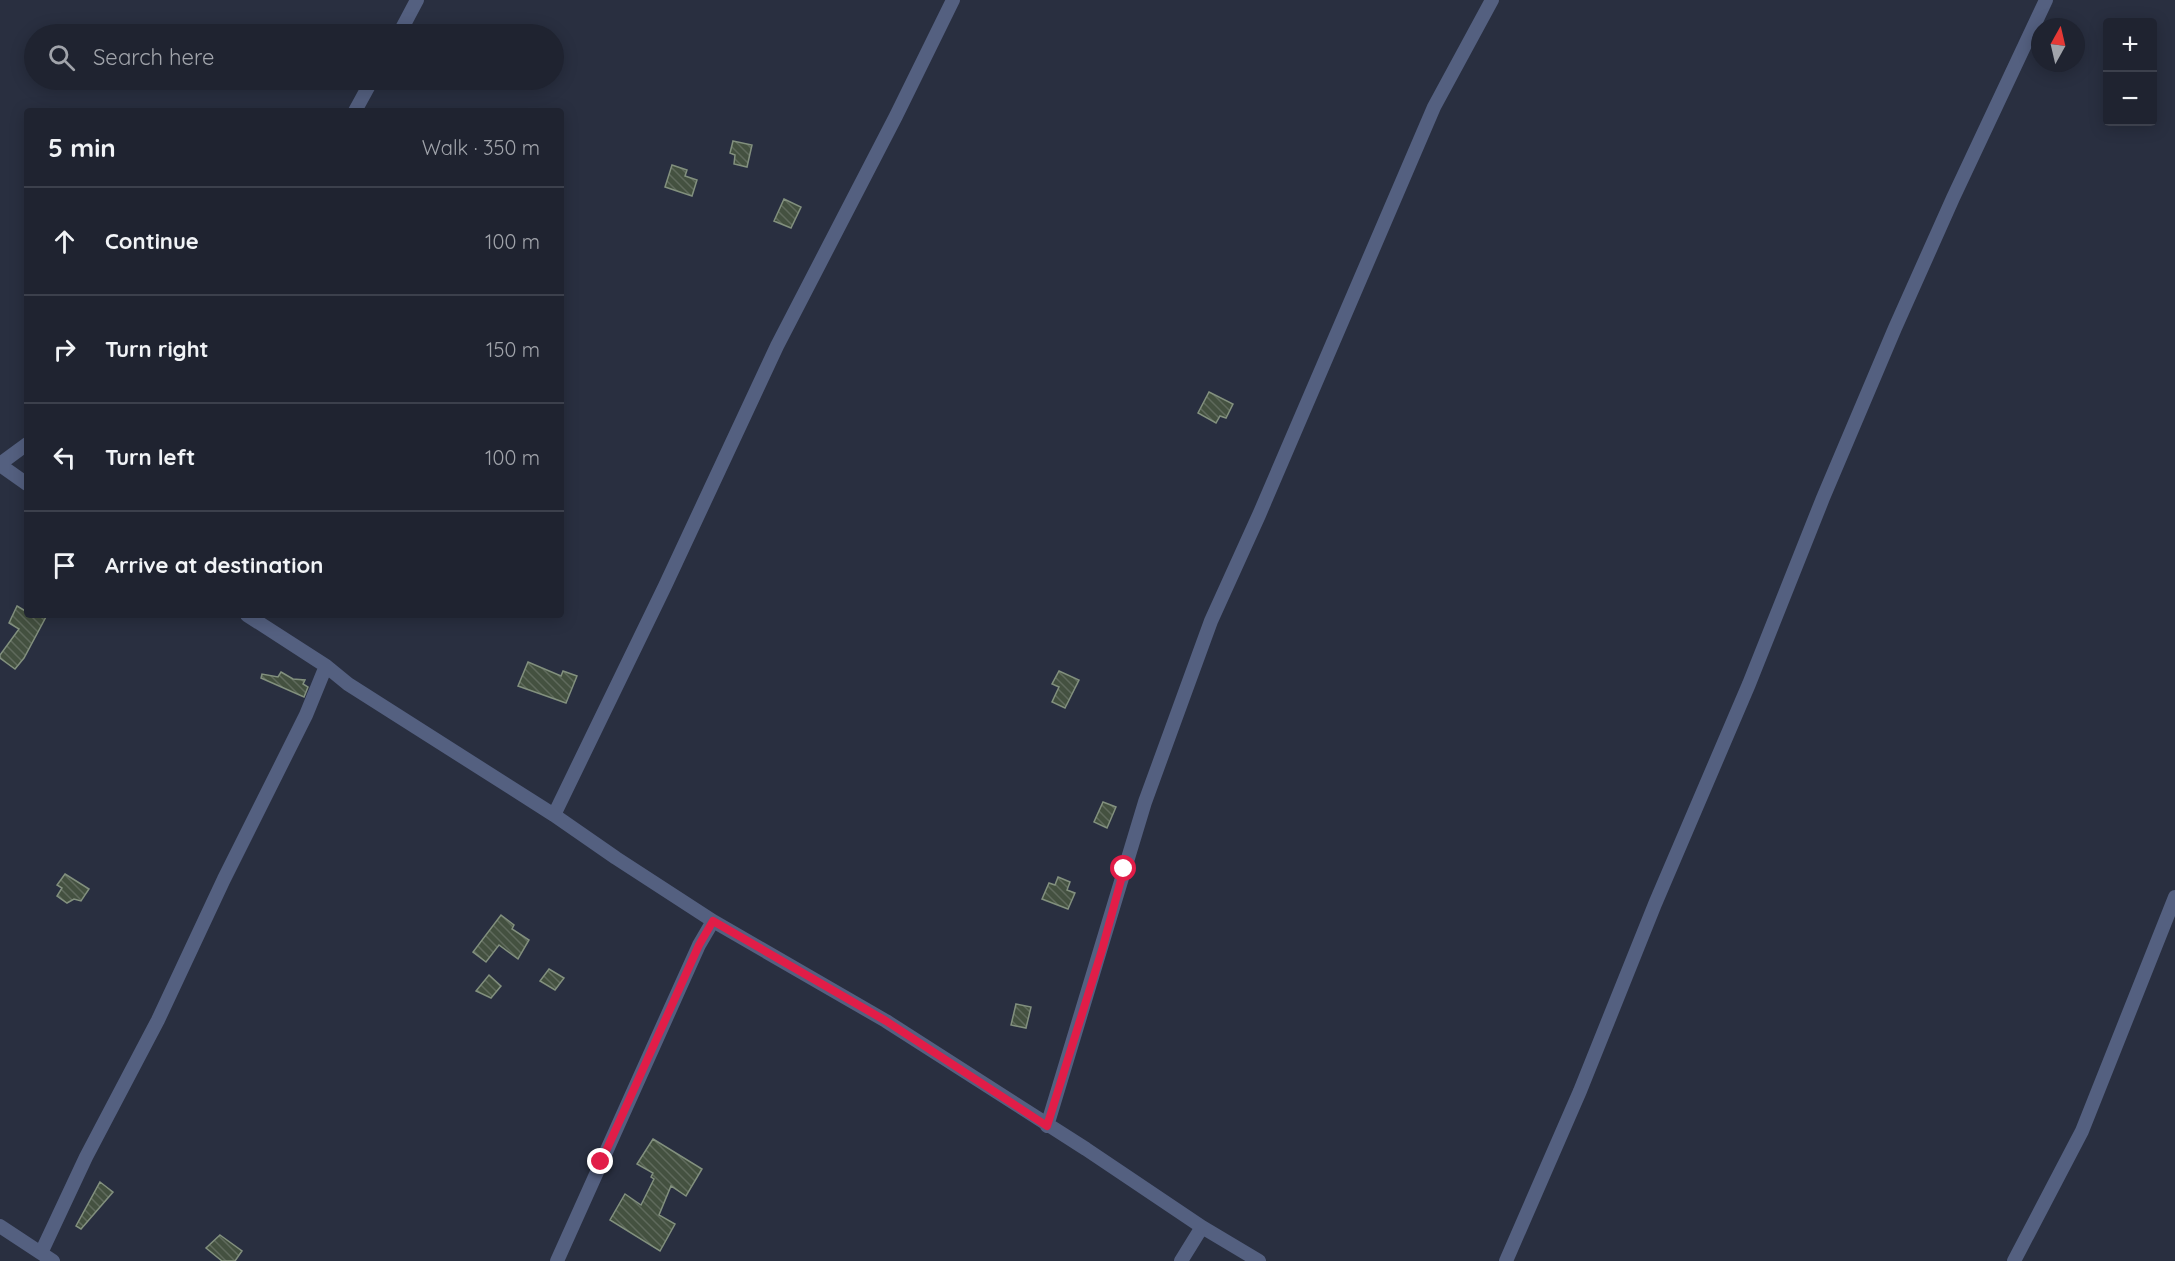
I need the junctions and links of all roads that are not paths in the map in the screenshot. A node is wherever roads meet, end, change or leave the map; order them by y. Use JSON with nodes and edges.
{"nodes":[{"id":1,"x":417,"y":0,"type":"edge"},
{"id":2,"x":953,"y":0,"type":"edge"},
{"id":3,"x":1492,"y":0,"type":"edge"},
{"id":4,"x":2046,"y":0,"type":"edge"},
{"id":5,"x":404,"y":24,"type":"edge"},
{"id":6,"x":367,"y":90,"type":"edge"},
{"id":7,"x":357,"y":108,"type":"edge"},
{"id":8,"x":24,"y":446,"type":"edge"},
{"id":9,"x":0,"y":465,"type":"edge"},
{"id":10,"x":24,"y":482,"type":"edge"},
{"id":11,"x":252,"y":618,"type":"edge"},
{"id":12,"x":326,"y":666,"type":"junction"},
{"id":13,"x":554,"y":815,"type":"junction"},
{"id":14,"x":2175,"y":897,"type":"edge"},
{"id":15,"x":713,"y":921,"type":"junction"},
{"id":16,"x":1047,"y":1126,"type":"junction"},
{"id":17,"x":0,"y":1226,"type":"edge"},
{"id":18,"x":1202,"y":1227,"type":"junction"},
{"id":19,"x":41,"y":1253,"type":"junction"},
{"id":20,"x":53,"y":1261,"type":"edge"},
{"id":21,"x":557,"y":1261,"type":"edge"},
{"id":22,"x":1181,"y":1261,"type":"edge"},
{"id":23,"x":1259,"y":1261,"type":"edge"},
{"id":24,"x":1506,"y":1261,"type":"edge"},
{"id":25,"x":2014,"y":1261,"type":"edge"}],
"edges":[{"from":1,"to":5,"type":"street"},
{"from":2,"to":13,"type":"street"},
{"from":3,"to":16,"type":"street"},
{"from":4,"to":24,"type":"street"},
{"from":6,"to":7,"type":"street"},
{"from":8,"to":9,"type":"street"},
{"from":9,"to":10,"type":"street"},
{"from":11,"to":12,"type":"street"},
{"from":12,"to":13,"type":"street"},
{"from":12,"to":19,"type":"street"},
{"from":13,"to":15,"type":"street"},
{"from":14,"to":25,"type":"street"},
{"from":15,"to":16,"type":"street"},
{"from":15,"to":21,"type":"street"},
{"from":16,"to":18,"type":"street"},
{"from":17,"to":19,"type":"street"},
{"from":18,"to":22,"type":"street"},
{"from":18,"to":23,"type":"street"},
{"from":19,"to":20,"type":"street"}]}
